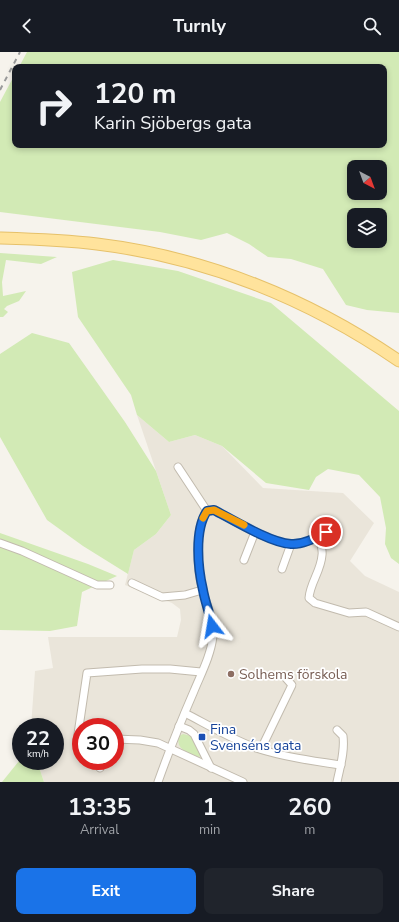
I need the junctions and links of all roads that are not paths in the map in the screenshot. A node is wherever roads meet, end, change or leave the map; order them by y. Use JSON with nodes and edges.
{"nodes":[{"id":1,"x":0,"y":238,"type":"edge"},
{"id":2,"x":399,"y":361,"type":"edge"},
{"id":3,"x":178,"y":467,"type":"dead end"},
{"id":4,"x":207,"y":511,"type":"junction"},
{"id":5,"x":255,"y":532,"type":"junction"},
{"id":6,"x":326,"y":532,"type":"dead end"},
{"id":7,"x":319,"y":536,"type":"junction"},
{"id":8,"x":0,"y":543,"type":"edge"},
{"id":9,"x":291,"y":544,"type":"junction"},
{"id":10,"x":244,"y":560,"type":"dead end"},
{"id":11,"x":282,"y":569,"type":"dead end"},
{"id":12,"x":132,"y":583,"type":"dead end"},
{"id":13,"x":110,"y":585,"type":"dead end"},
{"id":14,"x":202,"y":590,"type":"junction"},
{"id":15,"x":399,"y":627,"type":"edge"},
{"id":16,"x":201,"y":672,"type":"junction"},
{"id":17,"x":284,"y":676,"type":"dead end"},
{"id":18,"x":185,"y":713,"type":"junction"},
{"id":19,"x":82,"y":718,"type":"edge"},
{"id":20,"x":179,"y":726,"type":"junction"},
{"id":21,"x":337,"y":730,"type":"dead end"},
{"id":22,"x":124,"y":739,"type":"edge"},
{"id":23,"x":170,"y":748,"type":"junction"},
{"id":24,"x":261,"y":749,"type":"junction"},
{"id":25,"x":341,"y":765,"type":"junction"},
{"id":26,"x":211,"y":768,"type":"junction"},
{"id":27,"x":158,"y":782,"type":"edge"},
{"id":28,"x":243,"y":782,"type":"edge"},
{"id":29,"x":337,"y":782,"type":"edge"}],
"edges":[{"from":1,"to":2,"type":"main road"},
{"from":3,"to":4,"type":"street"},
{"from":4,"to":5,"type":"street"},
{"from":4,"to":14,"type":"street"},
{"from":5,"to":9,"type":"street"},
{"from":5,"to":10,"type":"street"},
{"from":6,"to":7,"type":"street"},
{"from":7,"to":9,"type":"street"},
{"from":7,"to":15,"type":"street"},
{"from":8,"to":13,"type":"street"},
{"from":9,"to":11,"type":"street"},
{"from":12,"to":14,"type":"street"},
{"from":14,"to":16,"type":"street"},
{"from":16,"to":18,"type":"street"},
{"from":16,"to":19,"type":"street"},
{"from":17,"to":24,"type":"street"},
{"from":18,"to":20,"type":"street"},
{"from":18,"to":24,"type":"street"},
{"from":20,"to":23,"type":"street"},
{"from":20,"to":26,"type":"street"},
{"from":21,"to":25,"type":"street"},
{"from":22,"to":23,"type":"street"},
{"from":23,"to":26,"type":"street"},
{"from":23,"to":27,"type":"street"},
{"from":24,"to":25,"type":"street"},
{"from":25,"to":29,"type":"street"},
{"from":26,"to":28,"type":"street"}]}
